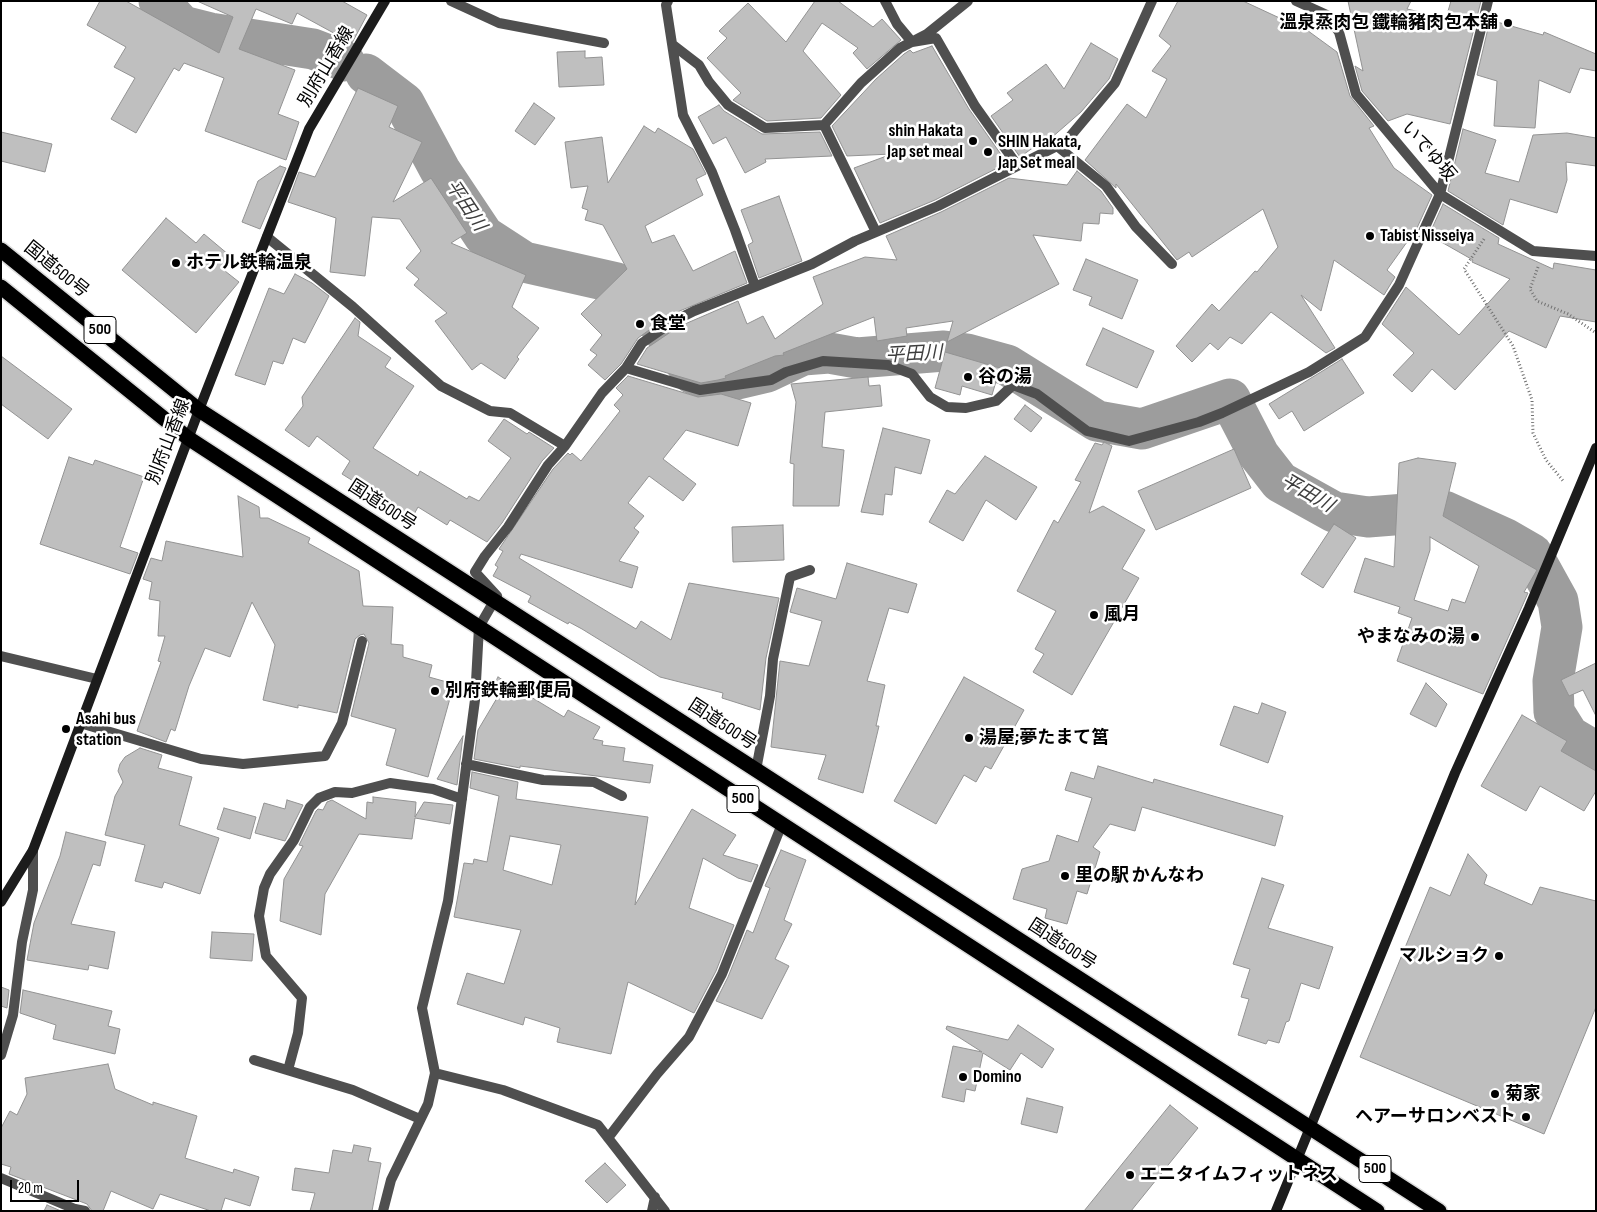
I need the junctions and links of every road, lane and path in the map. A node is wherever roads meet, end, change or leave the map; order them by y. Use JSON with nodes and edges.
{"nodes":[{"id":1,"x":385,"y":1,"type":"edge"},
{"id":2,"x":451,"y":1,"type":"edge"},
{"id":3,"x":668,"y":1,"type":"edge"},
{"id":4,"x":885,"y":1,"type":"edge"},
{"id":5,"x":968,"y":1,"type":"edge"},
{"id":6,"x":1152,"y":1,"type":"edge"},
{"id":7,"x":1296,"y":1,"type":"edge"},
{"id":8,"x":1488,"y":1,"type":"edge"},
{"id":9,"x":912,"y":42,"type":"junction"},
{"id":10,"x":604,"y":44,"type":"dead end"},
{"id":11,"x":673,"y":45,"type":"junction"},
{"id":12,"x":824,"y":125,"type":"junction"},
{"id":13,"x":1057,"y":146,"type":"junction"},
{"id":14,"x":1017,"y":165,"type":"junction"},
{"id":15,"x":1440,"y":194,"type":"junction"},
{"id":16,"x":1493,"y":226,"type":"junction"},
{"id":17,"x":876,"y":232,"type":"junction"},
{"id":18,"x":267,"y":236,"type":"junction"},
{"id":19,"x":1,"y":250,"type":"edge"},
{"id":20,"x":1543,"y":252,"type":"junction"},
{"id":21,"x":1596,"y":256,"type":"edge"},
{"id":22,"x":1172,"y":264,"type":"dead end"},
{"id":23,"x":755,"y":286,"type":"junction"},
{"id":24,"x":1,"y":287,"type":"edge"},
{"id":25,"x":1596,"y":333,"type":"edge"},
{"id":26,"x":626,"y":368,"type":"junction"},
{"id":27,"x":199,"y":410,"type":"junction"},
{"id":28,"x":188,"y":438,"type":"junction"},
{"id":29,"x":565,"y":446,"type":"junction"},
{"id":30,"x":1596,"y":448,"type":"edge"},
{"id":31,"x":1576,"y":496,"type":"junction"},
{"id":32,"x":810,"y":570,"type":"dead end"},
{"id":33,"x":495,"y":601,"type":"junction"},
{"id":34,"x":478,"y":627,"type":"junction"},
{"id":35,"x":362,"y":641,"type":"dead end"},
{"id":36,"x":1,"y":656,"type":"edge"},
{"id":37,"x":97,"y":679,"type":"junction"},
{"id":38,"x":80,"y":723,"type":"junction"},
{"id":39,"x":466,"y":764,"type":"junction"},
{"id":40,"x":756,"y":770,"type":"junction"},
{"id":41,"x":622,"y":796,"type":"dead end"},
{"id":42,"x":462,"y":799,"type":"junction"},
{"id":43,"x":782,"y":824,"type":"junction"},
{"id":44,"x":33,"y":850,"type":"junction"},
{"id":45,"x":1,"y":902,"type":"edge"},
{"id":46,"x":1,"y":1054,"type":"edge"},
{"id":47,"x":254,"y":1060,"type":"dead end"},
{"id":48,"x":288,"y":1070,"type":"junction"},
{"id":49,"x":436,"y":1073,"type":"junction"},
{"id":50,"x":420,"y":1120,"type":"junction"},
{"id":51,"x":1310,"y":1127,"type":"junction"},
{"id":52,"x":608,"y":1138,"type":"junction"},
{"id":53,"x":1298,"y":1160,"type":"junction"},
{"id":54,"x":1,"y":1178,"type":"edge"},
{"id":55,"x":655,"y":1197,"type":"junction"},
{"id":56,"x":85,"y":1211,"type":"edge"},
{"id":57,"x":383,"y":1211,"type":"edge"},
{"id":58,"x":652,"y":1211,"type":"edge"},
{"id":59,"x":665,"y":1211,"type":"edge"},
{"id":60,"x":1276,"y":1211,"type":"edge"},
{"id":61,"x":1377,"y":1211,"type":"edge"},
{"id":62,"x":1439,"y":1211,"type":"edge"}],
"edges":[{"from":1,"to":18,"type":"main road","name":"別府山香線"},
{"from":2,"to":10,"type":"street"},
{"from":3,"to":11,"type":"street"},
{"from":4,"to":9,"type":"street"},
{"from":5,"to":9,"type":"street"},
{"from":6,"to":13,"type":"street"},
{"from":7,"to":15,"type":"street","name":"いでゆ坂"},
{"from":8,"to":15,"type":"street"},
{"from":9,"to":12,"type":"street"},
{"from":9,"to":14,"type":"street"},
{"from":11,"to":12,"type":"street"},
{"from":11,"to":23,"type":"street"},
{"from":12,"to":17,"type":"street"},
{"from":13,"to":14,"type":"street"},
{"from":13,"to":22,"type":"street"},
{"from":14,"to":17,"type":"street"},
{"from":15,"to":16,"type":"street","name":"いでゆ坂"},
{"from":15,"to":26,"type":"street"},
{"from":16,"to":20,"type":"street","name":"いでゆ坂"},
{"from":16,"to":31,"type":"path"},
{"from":17,"to":23,"type":"street"},
{"from":18,"to":27,"type":"main road","name":"別府山香線"},
{"from":18,"to":29,"type":"street"},
{"from":19,"to":27,"type":"highway","name":"国道500号","number":"500"},
{"from":20,"to":21,"type":"street","name":"いでゆ坂"},
{"from":20,"to":25,"type":"path"},
{"from":23,"to":26,"type":"street"},
{"from":24,"to":28,"type":"highway","number":"500"},
{"from":26,"to":29,"type":"street"},
{"from":27,"to":28,"type":"main road","name":"別府山香線"},
{"from":27,"to":33,"type":"highway","name":"国道500号","number":"500"},
{"from":28,"to":34,"type":"highway","number":"500"},
{"from":28,"to":37,"type":"main road","name":"別府山香線"},
{"from":29,"to":33,"type":"street"},
{"from":30,"to":31,"type":"main road"},
{"from":31,"to":51,"type":"main road"},
{"from":32,"to":40,"type":"street"},
{"from":33,"to":34,"type":"street"},
{"from":33,"to":40,"type":"highway","name":"国道500号","number":"500"},
{"from":34,"to":39,"type":"street"},
{"from":34,"to":43,"type":"highway","number":"500"},
{"from":35,"to":38,"type":"street"},
{"from":36,"to":37,"type":"street"},
{"from":37,"to":38,"type":"main road","name":"別府山香線"},
{"from":38,"to":44,"type":"main road","name":"別府山香線"},
{"from":39,"to":41,"type":"street"},
{"from":39,"to":42,"type":"street"},
{"from":40,"to":51,"type":"highway","name":"国道500号","number":"500"},
{"from":42,"to":48,"type":"street"},
{"from":42,"to":49,"type":"street"},
{"from":43,"to":52,"type":"street"},
{"from":43,"to":53,"type":"highway","number":"500"},
{"from":44,"to":45,"type":"main road","name":"別府山香線"},
{"from":44,"to":46,"type":"street"},
{"from":47,"to":48,"type":"street"},
{"from":48,"to":50,"type":"street"},
{"from":49,"to":50,"type":"street"},
{"from":49,"to":52,"type":"street"},
{"from":50,"to":57,"type":"street"},
{"from":51,"to":53,"type":"main road"},
{"from":51,"to":62,"type":"highway","name":"国道500号","number":"500"},
{"from":52,"to":55,"type":"street"},
{"from":53,"to":60,"type":"main road"},
{"from":53,"to":61,"type":"highway","number":"500"},
{"from":54,"to":56,"type":"street"},
{"from":55,"to":58,"type":"street"},
{"from":55,"to":59,"type":"street"}]}
